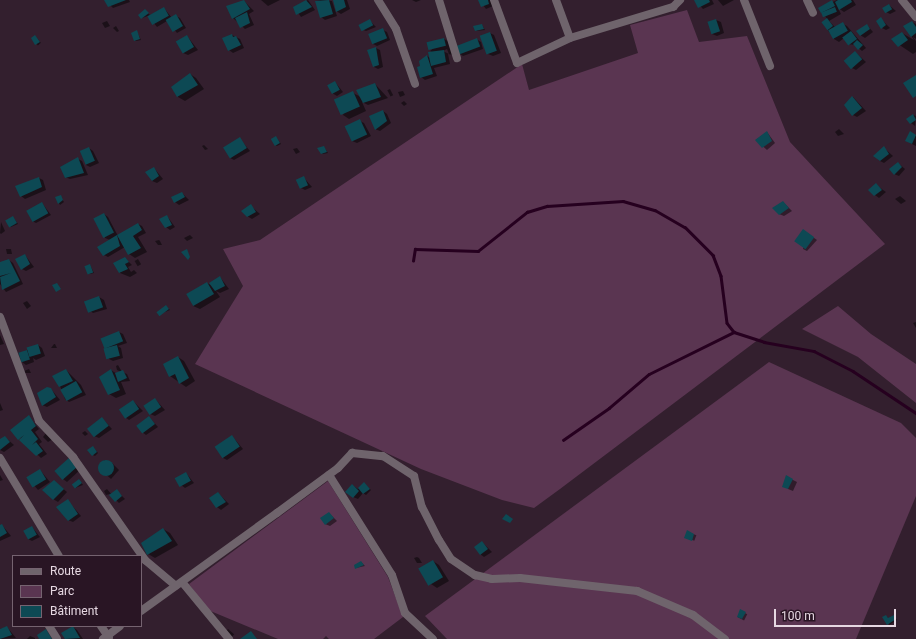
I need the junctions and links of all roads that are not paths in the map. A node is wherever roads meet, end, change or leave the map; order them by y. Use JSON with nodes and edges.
{"nodes":[{"id":1,"x":378,"y":0,"type":"edge"},
{"id":2,"x":439,"y":0,"type":"edge"},
{"id":3,"x":494,"y":0,"type":"edge"},
{"id":4,"x":556,"y":0,"type":"edge"},
{"id":5,"x":680,"y":0,"type":"edge"},
{"id":6,"x":744,"y":0,"type":"edge"},
{"id":7,"x":807,"y":0,"type":"edge"},
{"id":8,"x":902,"y":0,"type":"edge"},
{"id":9,"x":813,"y":13,"type":"dead end"},
{"id":10,"x":916,"y":17,"type":"edge"},
{"id":11,"x":570,"y":38,"type":"junction"},
{"id":12,"x":457,"y":58,"type":"dead end"},
{"id":13,"x":770,"y":66,"type":"dead end"},
{"id":14,"x":415,"y":84,"type":"dead end"},
{"id":15,"x":0,"y":317,"type":"edge"},
{"id":16,"x":0,"y":458,"type":"edge"},
{"id":17,"x":329,"y":474,"type":"junction"},
{"id":18,"x":58,"y":555,"type":"edge"},
{"id":19,"x":142,"y":555,"type":"edge"},
{"id":20,"x":142,"y":556,"type":"edge"},
{"id":21,"x":179,"y":584,"type":"junction"},
{"id":22,"x":142,"y":610,"type":"edge"},
{"id":23,"x":50,"y":627,"type":"edge"},
{"id":24,"x":101,"y":627,"type":"edge"},
{"id":25,"x":119,"y":627,"type":"edge"},
{"id":26,"x":106,"y":638,"type":"edge"},
{"id":27,"x":57,"y":639,"type":"edge"},
{"id":28,"x":229,"y":639,"type":"edge"},
{"id":29,"x":433,"y":639,"type":"edge"},
{"id":30,"x":725,"y":639,"type":"edge"}],
"edges":[{"from":1,"to":14,"type":"street"},
{"from":2,"to":12,"type":"street"},
{"from":3,"to":11,"type":"street"},
{"from":4,"to":11,"type":"street"},
{"from":5,"to":11,"type":"street"},
{"from":6,"to":13,"type":"street"},
{"from":7,"to":9,"type":"street"},
{"from":8,"to":10,"type":"street"},
{"from":15,"to":19,"type":"street"},
{"from":16,"to":18,"type":"street"},
{"from":17,"to":21,"type":"street"},
{"from":17,"to":29,"type":"street"},
{"from":17,"to":30,"type":"street"},
{"from":20,"to":21,"type":"street"},
{"from":21,"to":22,"type":"street"},
{"from":21,"to":28,"type":"street"},
{"from":23,"to":27,"type":"street"},
{"from":24,"to":26,"type":"street"},
{"from":25,"to":26,"type":"street"}]}
